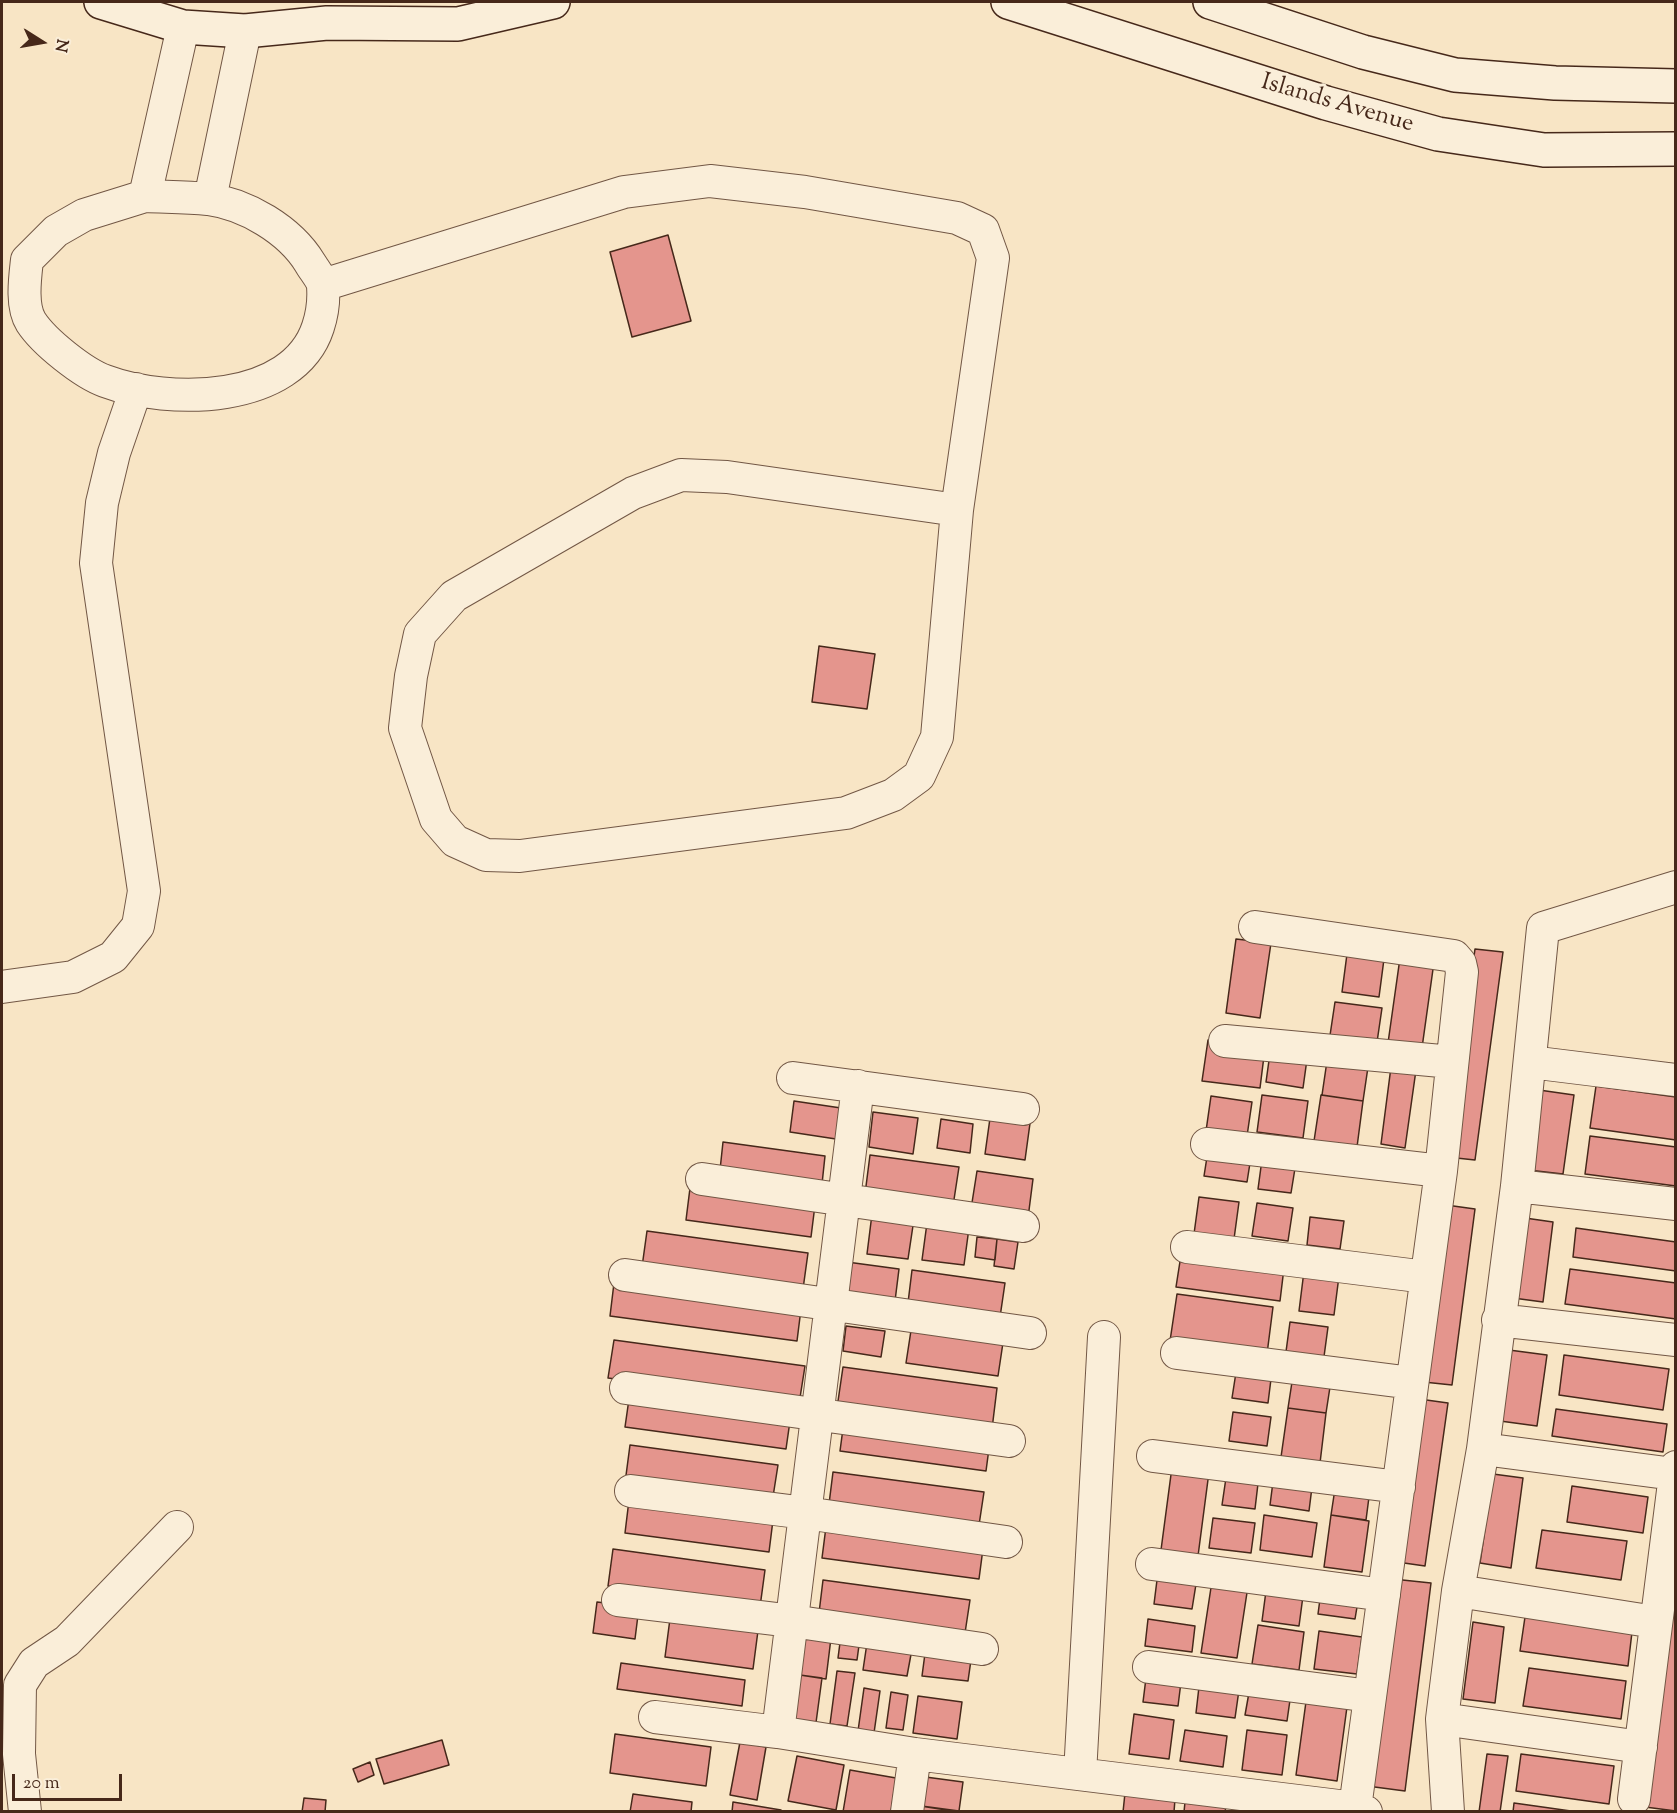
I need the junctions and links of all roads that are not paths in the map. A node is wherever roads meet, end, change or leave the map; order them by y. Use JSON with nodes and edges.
{"nodes":[{"id":1,"x":101,"y":2,"type":"edge"},
{"id":2,"x":375,"y":2,"type":"edge"},
{"id":3,"x":553,"y":2,"type":"edge"},
{"id":4,"x":1008,"y":2,"type":"edge"},
{"id":5,"x":1210,"y":2,"type":"edge"},
{"id":6,"x":327,"y":22,"type":"junction"},
{"id":7,"x":183,"y":27,"type":"junction"},
{"id":8,"x":245,"y":31,"type":"junction"},
{"id":9,"x":1676,"y":86,"type":"edge"},
{"id":10,"x":1676,"y":149,"type":"edge"},
{"id":11,"x":145,"y":196,"type":"junction"},
{"id":12,"x":210,"y":199,"type":"junction"},
{"id":13,"x":14,"y":255,"type":"edge"},
{"id":14,"x":323,"y":285,"type":"junction"},
{"id":15,"x":136,"y":389,"type":"junction"},
{"id":16,"x":957,"y":510,"type":"junction"},
{"id":17,"x":1676,"y":887,"type":"edge"},
{"id":18,"x":1255,"y":927,"type":"dead end"},
{"id":19,"x":2,"y":987,"type":"edge"},
{"id":20,"x":1225,"y":1041,"type":"dead end"},
{"id":21,"x":1452,"y":1062,"type":"junction"},
{"id":22,"x":1530,"y":1062,"type":"junction"},
{"id":23,"x":793,"y":1078,"type":"dead end"},
{"id":24,"x":1676,"y":1080,"type":"edge"},
{"id":25,"x":858,"y":1086,"type":"junction"},
{"id":26,"x":1023,"y":1109,"type":"dead end"},
{"id":27,"x":1207,"y":1144,"type":"dead end"},
{"id":28,"x":1441,"y":1171,"type":"junction"},
{"id":29,"x":702,"y":1179,"type":"dead end"},
{"id":30,"x":1516,"y":1186,"type":"junction"},
{"id":31,"x":844,"y":1200,"type":"junction"},
{"id":32,"x":1676,"y":1204,"type":"edge"},
{"id":33,"x":1023,"y":1226,"type":"dead end"},
{"id":34,"x":1187,"y":1247,"type":"dead end"},
{"id":35,"x":625,"y":1275,"type":"dead end"},
{"id":36,"x":1426,"y":1277,"type":"junction"},
{"id":37,"x":831,"y":1306,"type":"junction"},
{"id":38,"x":1498,"y":1320,"type":"junction"},
{"id":39,"x":1030,"y":1333,"type":"dead end"},
{"id":40,"x":1104,"y":1336,"type":"dead end"},
{"id":41,"x":1676,"y":1340,"type":"edge"},
{"id":42,"x":1178,"y":1353,"type":"dead end"},
{"id":43,"x":1412,"y":1383,"type":"junction"},
{"id":44,"x":626,"y":1388,"type":"dead end"},
{"id":45,"x":817,"y":1414,"type":"junction"},
{"id":46,"x":1010,"y":1441,"type":"dead end"},
{"id":47,"x":1483,"y":1449,"type":"junction"},
{"id":48,"x":1153,"y":1456,"type":"dead end"},
{"id":49,"x":1675,"y":1471,"type":"edge"},
{"id":50,"x":1399,"y":1487,"type":"junction"},
{"id":51,"x":631,"y":1491,"type":"dead end"},
{"id":52,"x":806,"y":1513,"type":"junction"},
{"id":53,"x":177,"y":1527,"type":"dead end"},
{"id":54,"x":1006,"y":1542,"type":"dead end"},
{"id":55,"x":1152,"y":1564,"type":"dead end"},
{"id":56,"x":1458,"y":1591,"type":"junction"},
{"id":57,"x":1384,"y":1595,"type":"junction"},
{"id":58,"x":618,"y":1600,"type":"dead end"},
{"id":59,"x":792,"y":1621,"type":"junction"},
{"id":60,"x":1655,"y":1622,"type":"junction"},
{"id":61,"x":982,"y":1649,"type":"dead end"},
{"id":62,"x":1149,"y":1667,"type":"dead end"},
{"id":63,"x":1370,"y":1696,"type":"junction"},
{"id":64,"x":655,"y":1717,"type":"dead end"},
{"id":65,"x":1442,"y":1719,"type":"junction"},
{"id":66,"x":778,"y":1732,"type":"junction"},
{"id":67,"x":1641,"y":1747,"type":"junction"},
{"id":68,"x":915,"y":1754,"type":"junction"},
{"id":69,"x":1080,"y":1774,"type":"junction"},
{"id":70,"x":1634,"y":1799,"type":"dead end"},
{"id":71,"x":1360,"y":1810,"type":"edge"},
{"id":72,"x":25,"y":1812,"type":"edge"},
{"id":73,"x":907,"y":1812,"type":"edge"},
{"id":74,"x":1448,"y":1812,"type":"edge"}],
"edges":[{"from":1,"to":7,"type":"street"},
{"from":2,"to":6,"type":"street"},
{"from":3,"to":6,"type":"street"},
{"from":4,"to":10,"type":"street","name":"Islands Avenue"},
{"from":5,"to":9,"type":"street"},
{"from":6,"to":8,"type":"street"},
{"from":7,"to":8,"type":"street"},
{"from":7,"to":11,"type":"street"},
{"from":8,"to":12,"type":"street"},
{"from":11,"to":12,"type":"street"},
{"from":11,"to":13,"type":"street"},
{"from":12,"to":14,"type":"street"},
{"from":13,"to":15,"type":"street"},
{"from":14,"to":15,"type":"street"},
{"from":14,"to":16,"type":"street"},
{"from":15,"to":19,"type":"street"},
{"from":16,"to":16,"type":"street"},
{"from":17,"to":22,"type":"street"},
{"from":18,"to":21,"type":"street"},
{"from":20,"to":21,"type":"street"},
{"from":21,"to":28,"type":"street"},
{"from":22,"to":24,"type":"street"},
{"from":22,"to":30,"type":"street"},
{"from":23,"to":25,"type":"street"},
{"from":25,"to":26,"type":"street"},
{"from":25,"to":31,"type":"street"},
{"from":27,"to":28,"type":"street"},
{"from":28,"to":36,"type":"street"},
{"from":29,"to":31,"type":"street"},
{"from":30,"to":32,"type":"street"},
{"from":30,"to":38,"type":"street"},
{"from":31,"to":33,"type":"street"},
{"from":31,"to":37,"type":"street"},
{"from":34,"to":36,"type":"street"},
{"from":35,"to":37,"type":"street"},
{"from":36,"to":43,"type":"street"},
{"from":37,"to":39,"type":"street"},
{"from":37,"to":45,"type":"street"},
{"from":38,"to":41,"type":"street"},
{"from":38,"to":47,"type":"street"},
{"from":40,"to":69,"type":"street"},
{"from":42,"to":43,"type":"street"},
{"from":43,"to":50,"type":"street"},
{"from":44,"to":45,"type":"street"},
{"from":45,"to":46,"type":"street"},
{"from":45,"to":52,"type":"street"},
{"from":47,"to":49,"type":"street"},
{"from":47,"to":56,"type":"street"},
{"from":48,"to":50,"type":"street"},
{"from":49,"to":60,"type":"street"},
{"from":50,"to":57,"type":"street"},
{"from":51,"to":52,"type":"street"},
{"from":52,"to":54,"type":"street"},
{"from":52,"to":59,"type":"street"},
{"from":53,"to":72,"type":"street"},
{"from":55,"to":57,"type":"street"},
{"from":56,"to":60,"type":"street"},
{"from":56,"to":65,"type":"street"},
{"from":57,"to":63,"type":"street"},
{"from":58,"to":59,"type":"street"},
{"from":59,"to":61,"type":"street"},
{"from":59,"to":66,"type":"street"},
{"from":60,"to":67,"type":"street"},
{"from":62,"to":63,"type":"street"},
{"from":63,"to":71,"type":"street"},
{"from":64,"to":66,"type":"street"},
{"from":65,"to":67,"type":"street"},
{"from":65,"to":74,"type":"street"},
{"from":66,"to":68,"type":"street"},
{"from":67,"to":70,"type":"street"},
{"from":68,"to":69,"type":"street"},
{"from":68,"to":73,"type":"street"},
{"from":69,"to":71,"type":"street"}]}
